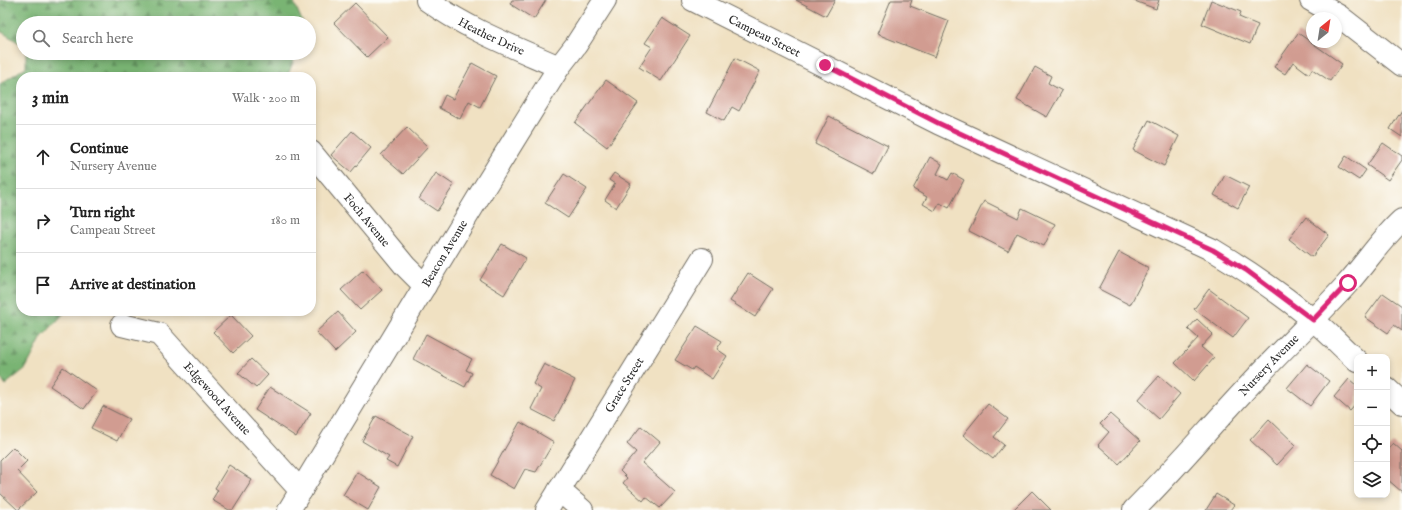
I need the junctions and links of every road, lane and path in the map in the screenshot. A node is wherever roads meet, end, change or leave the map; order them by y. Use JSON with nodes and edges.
{"nodes":[{"id":1,"x":427,"y":0,"type":"edge"},
{"id":2,"x":605,"y":0,"type":"edge"},
{"id":3,"x":693,"y":0,"type":"edge"},
{"id":4,"x":1311,"y":0,"type":"edge"},
{"id":5,"x":1402,"y":65,"type":"edge"},
{"id":6,"x":559,"y":67,"type":"junction"},
{"id":7,"x":316,"y":158,"type":"edge"},
{"id":8,"x":1402,"y":220,"type":"edge"},
{"id":9,"x":702,"y":259,"type":"dead end"},
{"id":10,"x":425,"y":286,"type":"junction"},
{"id":11,"x":1313,"y":320,"type":"junction"},
{"id":12,"x":122,"y":326,"type":"dead end"},
{"id":13,"x":1354,"y":358,"type":"edge"},
{"id":14,"x":1388,"y":390,"type":"edge"},
{"id":15,"x":1402,"y":403,"type":"edge"},
{"id":16,"x":560,"y":490,"type":"junction"},
{"id":17,"x":301,"y":491,"type":"junction"},
{"id":18,"x":289,"y":510,"type":"edge"},
{"id":19,"x":547,"y":510,"type":"edge"},
{"id":20,"x":582,"y":510,"type":"edge"},
{"id":21,"x":1134,"y":510,"type":"edge"}],
"edges":[{"from":1,"to":6,"type":"street","name":"Heather Drive"},
{"from":2,"to":6,"type":"street","name":"Beacon Avenue"},
{"from":3,"to":11,"type":"street","name":"Campeau Street"},
{"from":4,"to":5,"type":"street"},
{"from":6,"to":10,"type":"street","name":"Beacon Avenue"},
{"from":7,"to":10,"type":"street","name":"Foch Avenue"},
{"from":8,"to":11,"type":"street","name":"Nursery Avenue"},
{"from":9,"to":16,"type":"street","name":"Grace Street"},
{"from":10,"to":17,"type":"street","name":"Beacon Avenue"},
{"from":11,"to":13,"type":"street","name":"Campeau Street"},
{"from":11,"to":21,"type":"street","name":"Nursery Avenue"},
{"from":12,"to":17,"type":"street","name":"Edgewood Avenue"},
{"from":14,"to":15,"type":"street"},
{"from":16,"to":19,"type":"street","name":"Grace Street"},
{"from":16,"to":20,"type":"street"},
{"from":17,"to":18,"type":"street","name":"Beacon Avenue"}]}
